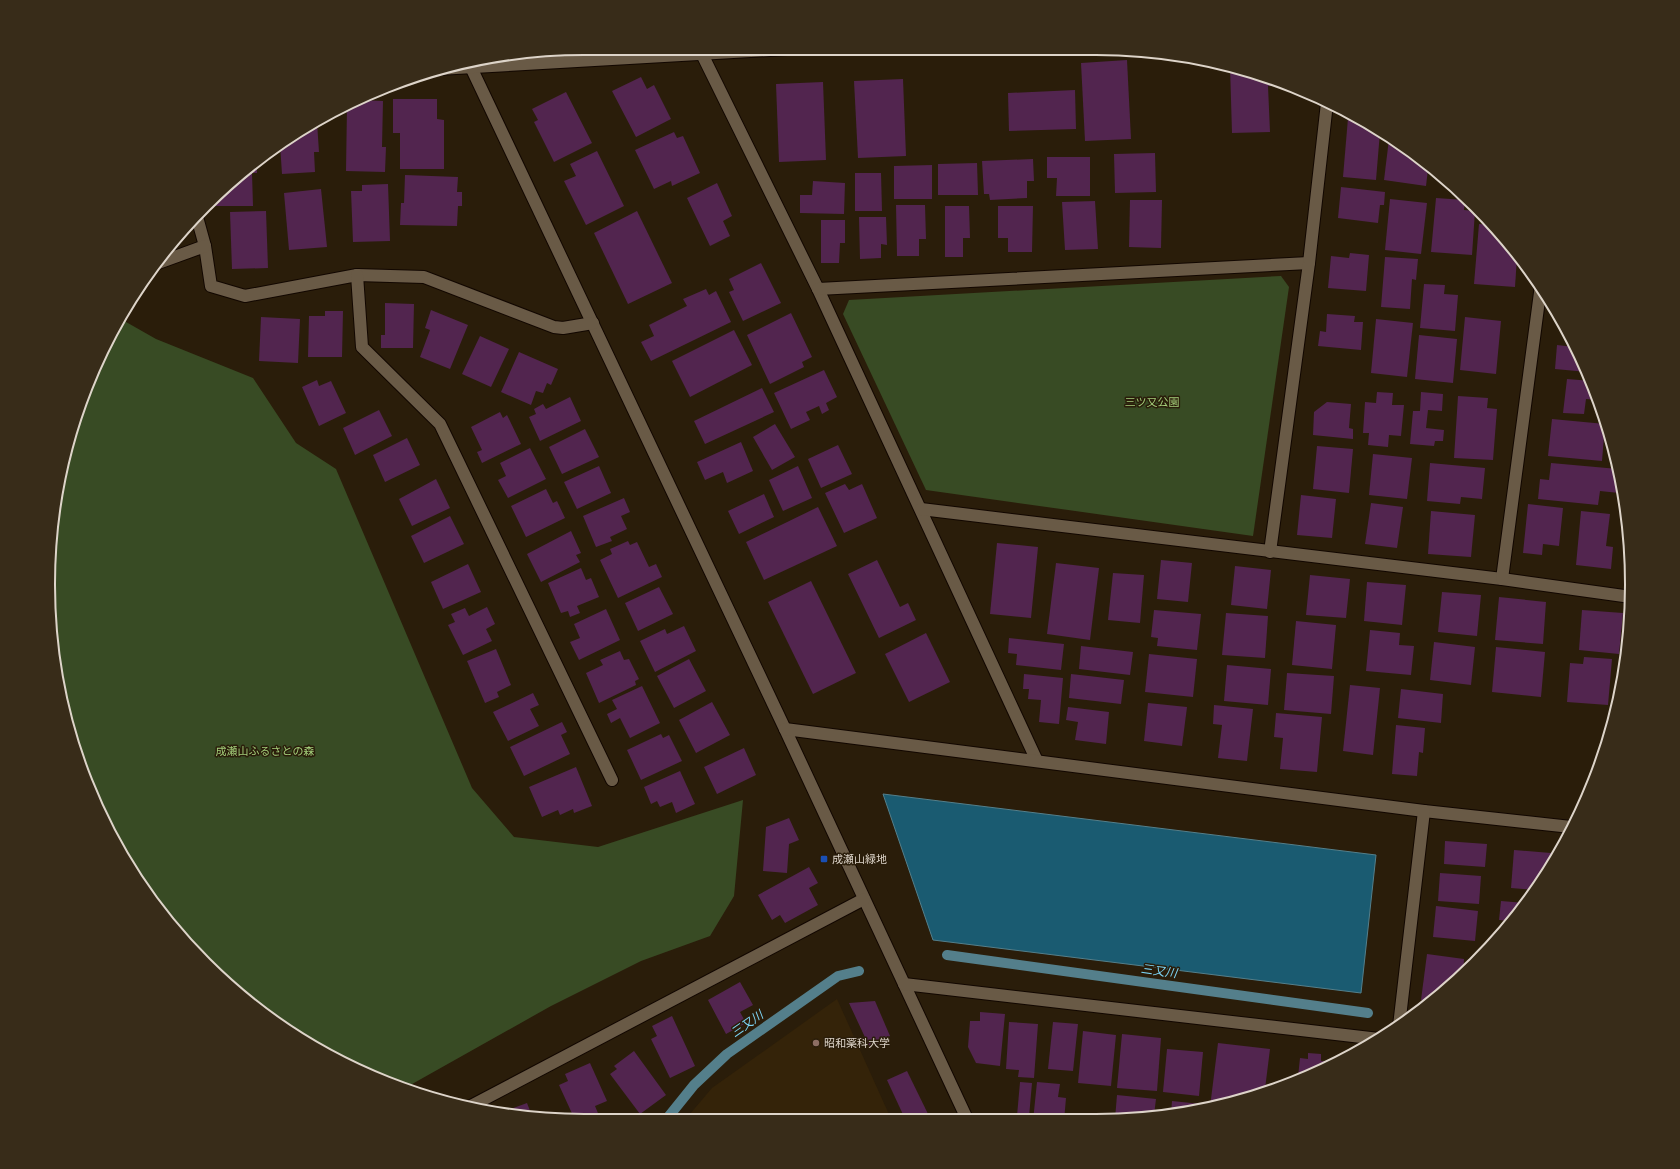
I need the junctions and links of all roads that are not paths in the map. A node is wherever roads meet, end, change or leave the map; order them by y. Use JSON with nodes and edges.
{"nodes":[{"id":1,"x":634,"y":55,"type":"edge"},
{"id":2,"x":702,"y":55,"type":"edge"},
{"id":3,"x":489,"y":64,"type":"edge"},
{"id":4,"x":471,"y":67,"type":"edge"},
{"id":5,"x":1326,"y":108,"type":"edge"},
{"id":6,"x":198,"y":222,"type":"edge"},
{"id":7,"x":205,"y":246,"type":"junction"},
{"id":8,"x":166,"y":259,"type":"edge"},
{"id":9,"x":1309,"y":263,"type":"junction"},
{"id":10,"x":357,"y":275,"type":"junction"},
{"id":11,"x":818,"y":288,"type":"junction"},
{"id":12,"x":1540,"y":296,"type":"edge"},
{"id":13,"x":593,"y":323,"type":"junction"},
{"id":14,"x":921,"y":509,"type":"junction"},
{"id":15,"x":1270,"y":552,"type":"junction"},
{"id":16,"x":1502,"y":579,"type":"junction"},
{"id":17,"x":1625,"y":596,"type":"edge"},
{"id":18,"x":785,"y":730,"type":"junction"},
{"id":19,"x":1037,"y":761,"type":"junction"},
{"id":20,"x":612,"y":780,"type":"dead end"},
{"id":21,"x":1424,"y":810,"type":"junction"},
{"id":22,"x":1566,"y":827,"type":"edge"},
{"id":23,"x":864,"y":899,"type":"junction"},
{"id":24,"x":904,"y":984,"type":"junction"},
{"id":25,"x":1400,"y":1018,"type":"edge"},
{"id":26,"x":1369,"y":1038,"type":"edge"},
{"id":27,"x":477,"y":1103,"type":"edge"},
{"id":28,"x":965,"y":1114,"type":"edge"}],
"edges":[{"from":1,"to":3,"type":"street"},
{"from":2,"to":11,"type":"street"},
{"from":4,"to":13,"type":"street"},
{"from":5,"to":9,"type":"street"},
{"from":6,"to":7,"type":"street"},
{"from":7,"to":8,"type":"street"},
{"from":7,"to":10,"type":"street"},
{"from":9,"to":11,"type":"street"},
{"from":9,"to":15,"type":"street"},
{"from":10,"to":13,"type":"street"},
{"from":10,"to":20,"type":"street"},
{"from":11,"to":14,"type":"street"},
{"from":12,"to":16,"type":"street"},
{"from":13,"to":18,"type":"street"},
{"from":14,"to":15,"type":"street"},
{"from":14,"to":19,"type":"street"},
{"from":15,"to":16,"type":"street"},
{"from":16,"to":17,"type":"street"},
{"from":18,"to":19,"type":"street"},
{"from":18,"to":23,"type":"street"},
{"from":19,"to":21,"type":"street"},
{"from":21,"to":22,"type":"street"},
{"from":21,"to":25,"type":"street"},
{"from":23,"to":24,"type":"street"},
{"from":23,"to":27,"type":"street"},
{"from":24,"to":26,"type":"street"},
{"from":24,"to":28,"type":"street"}]}
